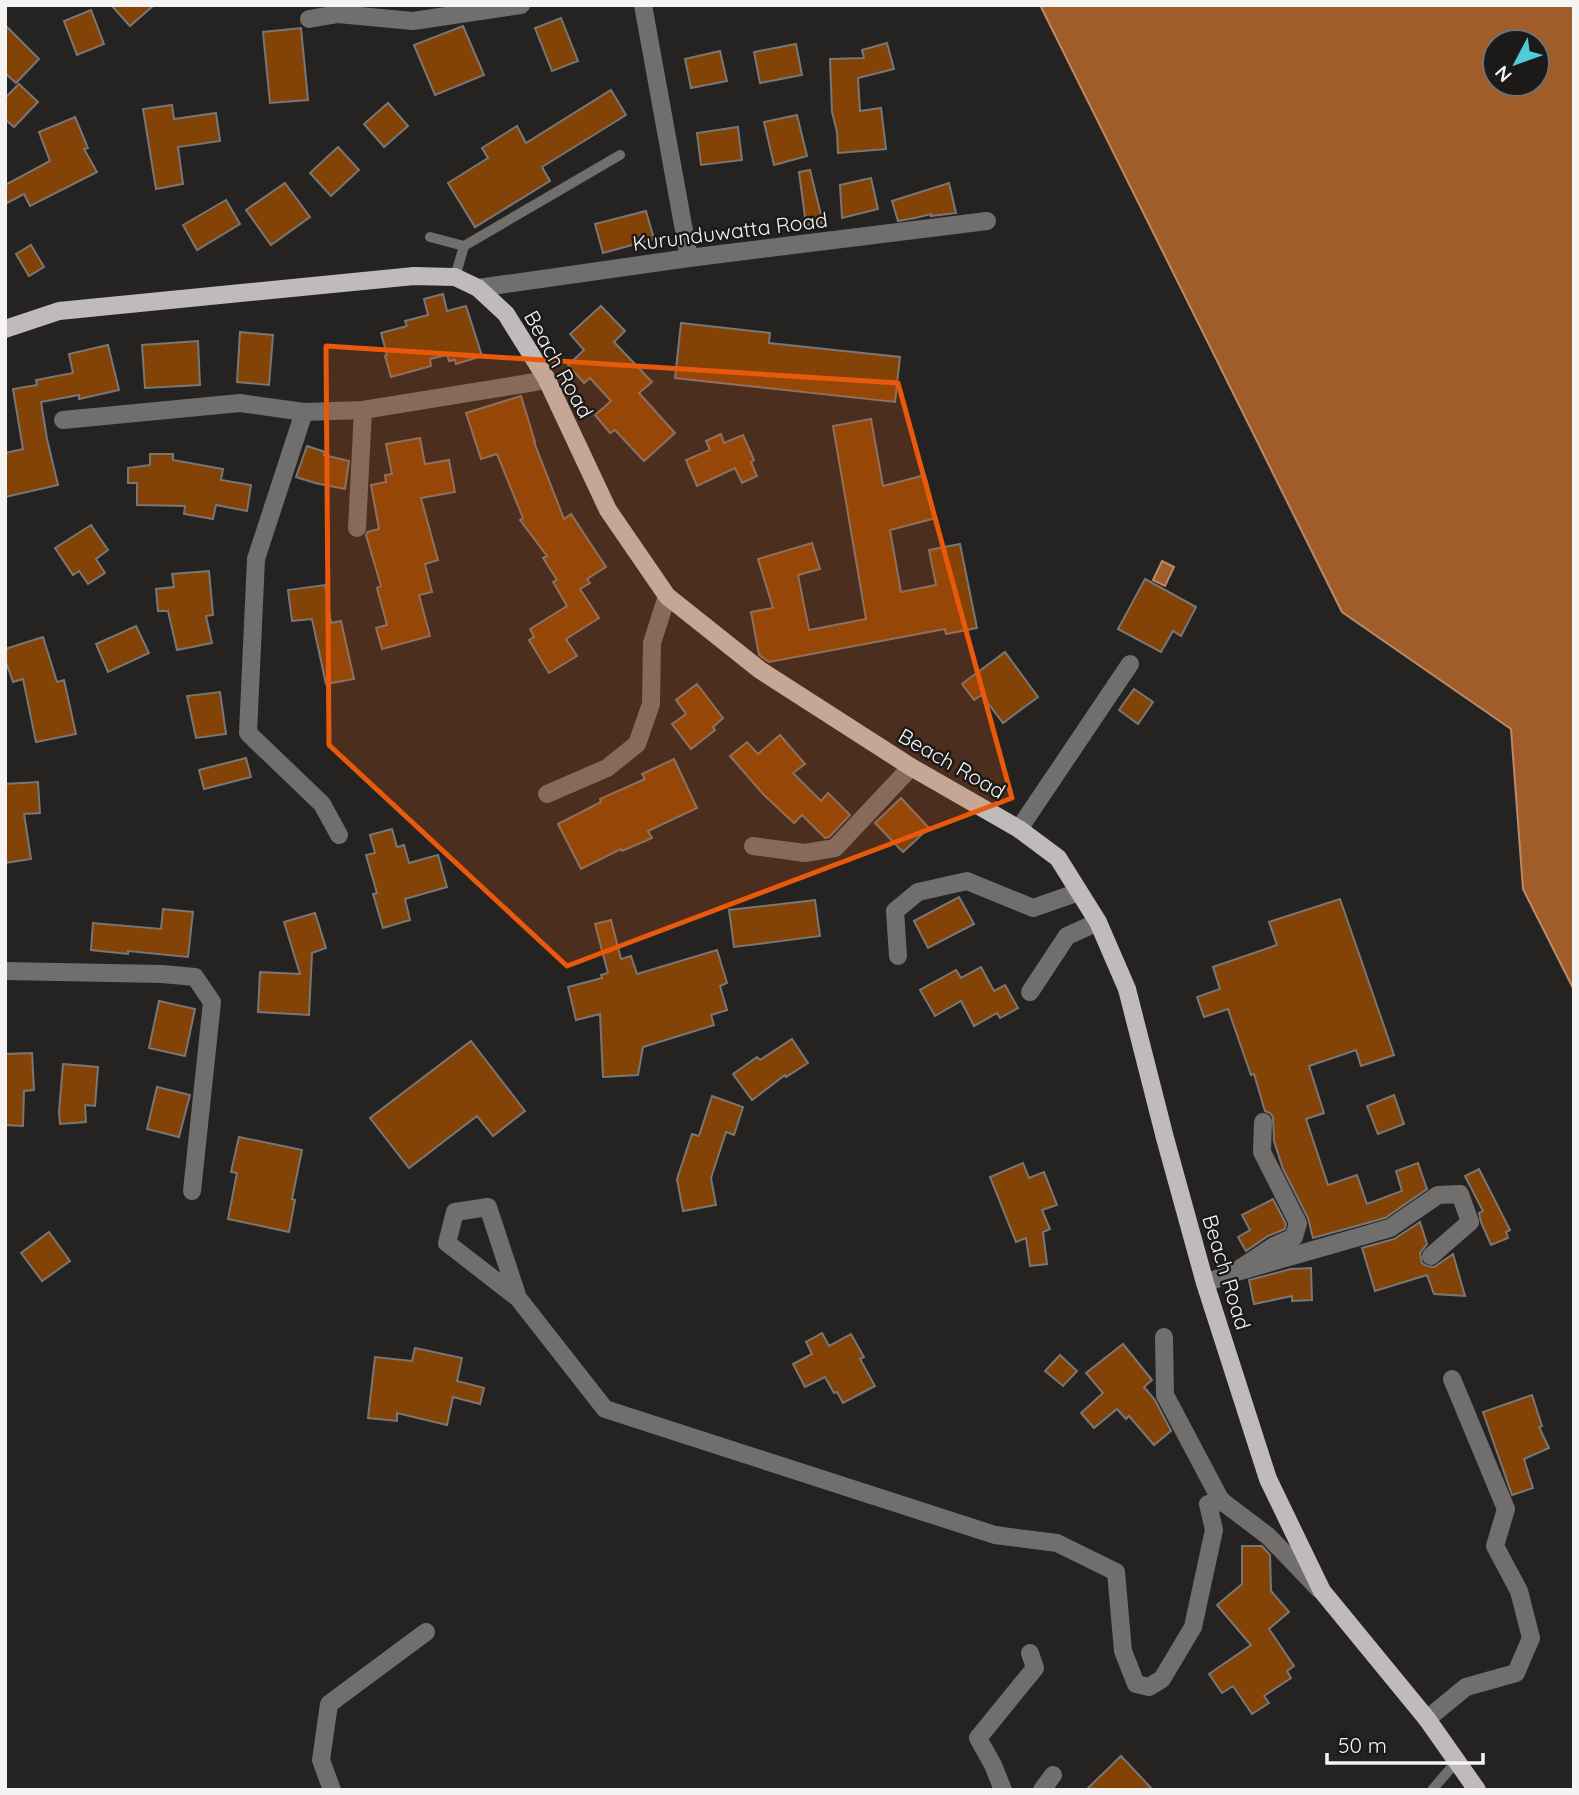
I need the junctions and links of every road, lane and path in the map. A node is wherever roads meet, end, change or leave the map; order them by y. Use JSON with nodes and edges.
{"nodes":[{"id":1,"x":521,"y":5,"type":"edge"},
{"id":2,"x":643,"y":5,"type":"edge"},
{"id":3,"x":309,"y":19,"type":"dead end"},
{"id":4,"x":620,"y":155,"type":"dead end"},
{"id":5,"x":987,"y":220,"type":"dead end"},
{"id":6,"x":430,"y":237,"type":"dead end"},
{"id":7,"x":464,"y":246,"type":"junction"},
{"id":8,"x":689,"y":258,"type":"junction"},
{"id":9,"x":455,"y":278,"type":"junction"},
{"id":10,"x":478,"y":288,"type":"junction"},
{"id":11,"x":5,"y":329,"type":"edge"},
{"id":12,"x":546,"y":378,"type":"junction"},
{"id":13,"x":363,"y":410,"type":"junction"},
{"id":14,"x":304,"y":412,"type":"junction"},
{"id":15,"x":63,"y":420,"type":"dead end"},
{"id":16,"x":357,"y":528,"type":"dead end"},
{"id":17,"x":667,"y":596,"type":"junction"},
{"id":18,"x":1130,"y":664,"type":"dead end"},
{"id":19,"x":911,"y":767,"type":"junction"},
{"id":20,"x":547,"y":794,"type":"dead end"},
{"id":21,"x":1019,"y":829,"type":"junction"},
{"id":22,"x":339,"y":835,"type":"dead end"},
{"id":23,"x":753,"y":846,"type":"dead end"},
{"id":24,"x":1080,"y":892,"type":"junction"},
{"id":25,"x":1098,"y":922,"type":"junction"},
{"id":26,"x":898,"y":956,"type":"dead end"},
{"id":27,"x":5,"y":971,"type":"edge"},
{"id":28,"x":1030,"y":992,"type":"dead end"},
{"id":29,"x":1263,"y":1122,"type":"dead end"},
{"id":30,"x":192,"y":1191,"type":"dead end"},
{"id":31,"x":1431,"y":1256,"type":"dead end"},
{"id":32,"x":1233,"y":1273,"type":"junction"},
{"id":33,"x":1205,"y":1283,"type":"junction"},
{"id":34,"x":518,"y":1297,"type":"junction"},
{"id":35,"x":1164,"y":1337,"type":"dead end"},
{"id":36,"x":1452,"y":1379,"type":"dead end"},
{"id":37,"x":1223,"y":1502,"type":"junction"},
{"id":38,"x":1322,"y":1591,"type":"junction"},
{"id":39,"x":426,"y":1632,"type":"dead end"},
{"id":40,"x":1030,"y":1653,"type":"dead end"},
{"id":41,"x":1427,"y":1718,"type":"junction"},
{"id":42,"x":1457,"y":1761,"type":"junction"},
{"id":43,"x":332,"y":1790,"type":"edge"},
{"id":44,"x":1003,"y":1790,"type":"edge"},
{"id":45,"x":1433,"y":1790,"type":"edge"},
{"id":46,"x":1477,"y":1790,"type":"edge"}],
"edges":[{"from":1,"to":3,"type":"street"},
{"from":2,"to":8,"type":"street"},
{"from":4,"to":7,"type":"lane"},
{"from":5,"to":8,"type":"street","name":"Kurunduwatta Road"},
{"from":6,"to":7,"type":"lane"},
{"from":7,"to":9,"type":"lane"},
{"from":8,"to":10,"type":"street","name":"Kurunduwatta Road"},
{"from":9,"to":10,"type":"main road","name":"Beach Road"},
{"from":9,"to":11,"type":"main road","name":"Beach Road"},
{"from":10,"to":12,"type":"main road","name":"Beach Road"},
{"from":12,"to":13,"type":"street"},
{"from":12,"to":17,"type":"main road","name":"Beach Road"},
{"from":13,"to":14,"type":"street"},
{"from":13,"to":16,"type":"street"},
{"from":14,"to":15,"type":"street"},
{"from":14,"to":22,"type":"street"},
{"from":17,"to":19,"type":"main road","name":"Beach Road"},
{"from":17,"to":20,"type":"street"},
{"from":18,"to":21,"type":"street"},
{"from":19,"to":21,"type":"main road","name":"Beach Road"},
{"from":19,"to":23,"type":"street"},
{"from":21,"to":24,"type":"main road","name":"Beach Road"},
{"from":24,"to":25,"type":"main road","name":"Beach Road"},
{"from":24,"to":26,"type":"street"},
{"from":25,"to":28,"type":"street"},
{"from":25,"to":33,"type":"main road","name":"Beach Road"},
{"from":27,"to":30,"type":"street"},
{"from":29,"to":32,"type":"street"},
{"from":31,"to":32,"type":"street"},
{"from":32,"to":33,"type":"street"},
{"from":33,"to":38,"type":"main road","name":"Beach Road"},
{"from":34,"to":34,"type":"street"},
{"from":34,"to":37,"type":"street"},
{"from":35,"to":37,"type":"street"},
{"from":36,"to":41,"type":"street"},
{"from":37,"to":38,"type":"street"},
{"from":38,"to":41,"type":"main road","name":"Beach Road"},
{"from":39,"to":43,"type":"street"},
{"from":40,"to":44,"type":"street"},
{"from":41,"to":42,"type":"main road","name":"Beach Road"},
{"from":42,"to":45,"type":"lane"},
{"from":42,"to":46,"type":"main road","name":"Beach Road"}]}
